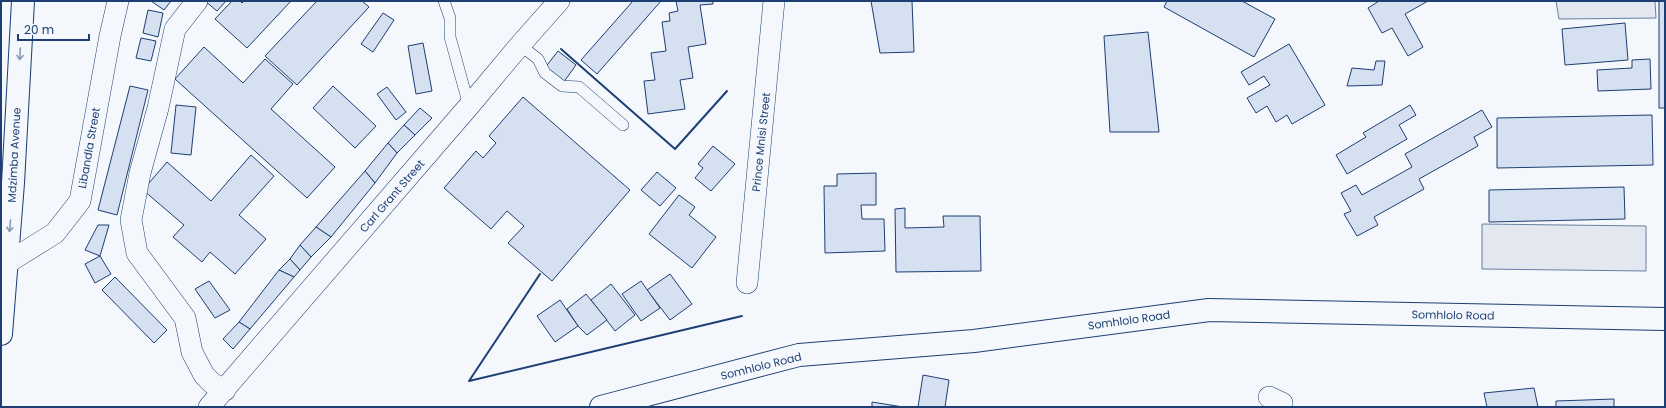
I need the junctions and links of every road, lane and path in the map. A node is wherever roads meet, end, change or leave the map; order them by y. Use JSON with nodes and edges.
{"nodes":[{"id":1,"x":23,"y":1,"type":"edge"},
{"id":2,"x":118,"y":1,"type":"edge"},
{"id":3,"x":197,"y":1,"type":"edge"},
{"id":4,"x":444,"y":1,"type":"edge"},
{"id":5,"x":559,"y":1,"type":"edge"},
{"id":6,"x":774,"y":1,"type":"edge"},
{"id":7,"x":520,"y":45,"type":"junction"},
{"id":8,"x":469,"y":106,"type":"junction"},
{"id":9,"x":623,"y":125,"type":"dead end"},
{"id":10,"x":7,"y":262,"type":"junction"},
{"id":11,"x":747,"y":283,"type":"dead end"},
{"id":12,"x":1665,"y":319,"type":"edge"},
{"id":13,"x":1,"y":334,"type":"edge"},
{"id":14,"x":224,"y":399,"type":"edge"},
{"id":15,"x":209,"y":407,"type":"edge"},
{"id":16,"x":601,"y":407,"type":"edge"}],
"edges":[{"from":1,"to":10,"type":"main road","name":"Mdzimba Avenue","one_way":true},
{"from":2,"to":10,"type":"street","name":"Libandla Street"},
{"from":3,"to":14,"type":"street"},
{"from":4,"to":8,"type":"lane"},
{"from":5,"to":7,"type":"street","name":"Carl Grant Street"},
{"from":6,"to":11,"type":"street","name":"Prince Mnisi Street"},
{"from":7,"to":8,"type":"street","name":"Carl Grant Street"},
{"from":7,"to":9,"type":"lane"},
{"from":8,"to":14,"type":"street","name":"Carl Grant Street"},
{"from":10,"to":13,"type":"main road","name":"Mdzimba Avenue"},
{"from":12,"to":16,"type":"main road","name":"Somhlolo Road"},
{"from":14,"to":15,"type":"street","name":"Carl Grant Street"}]}
